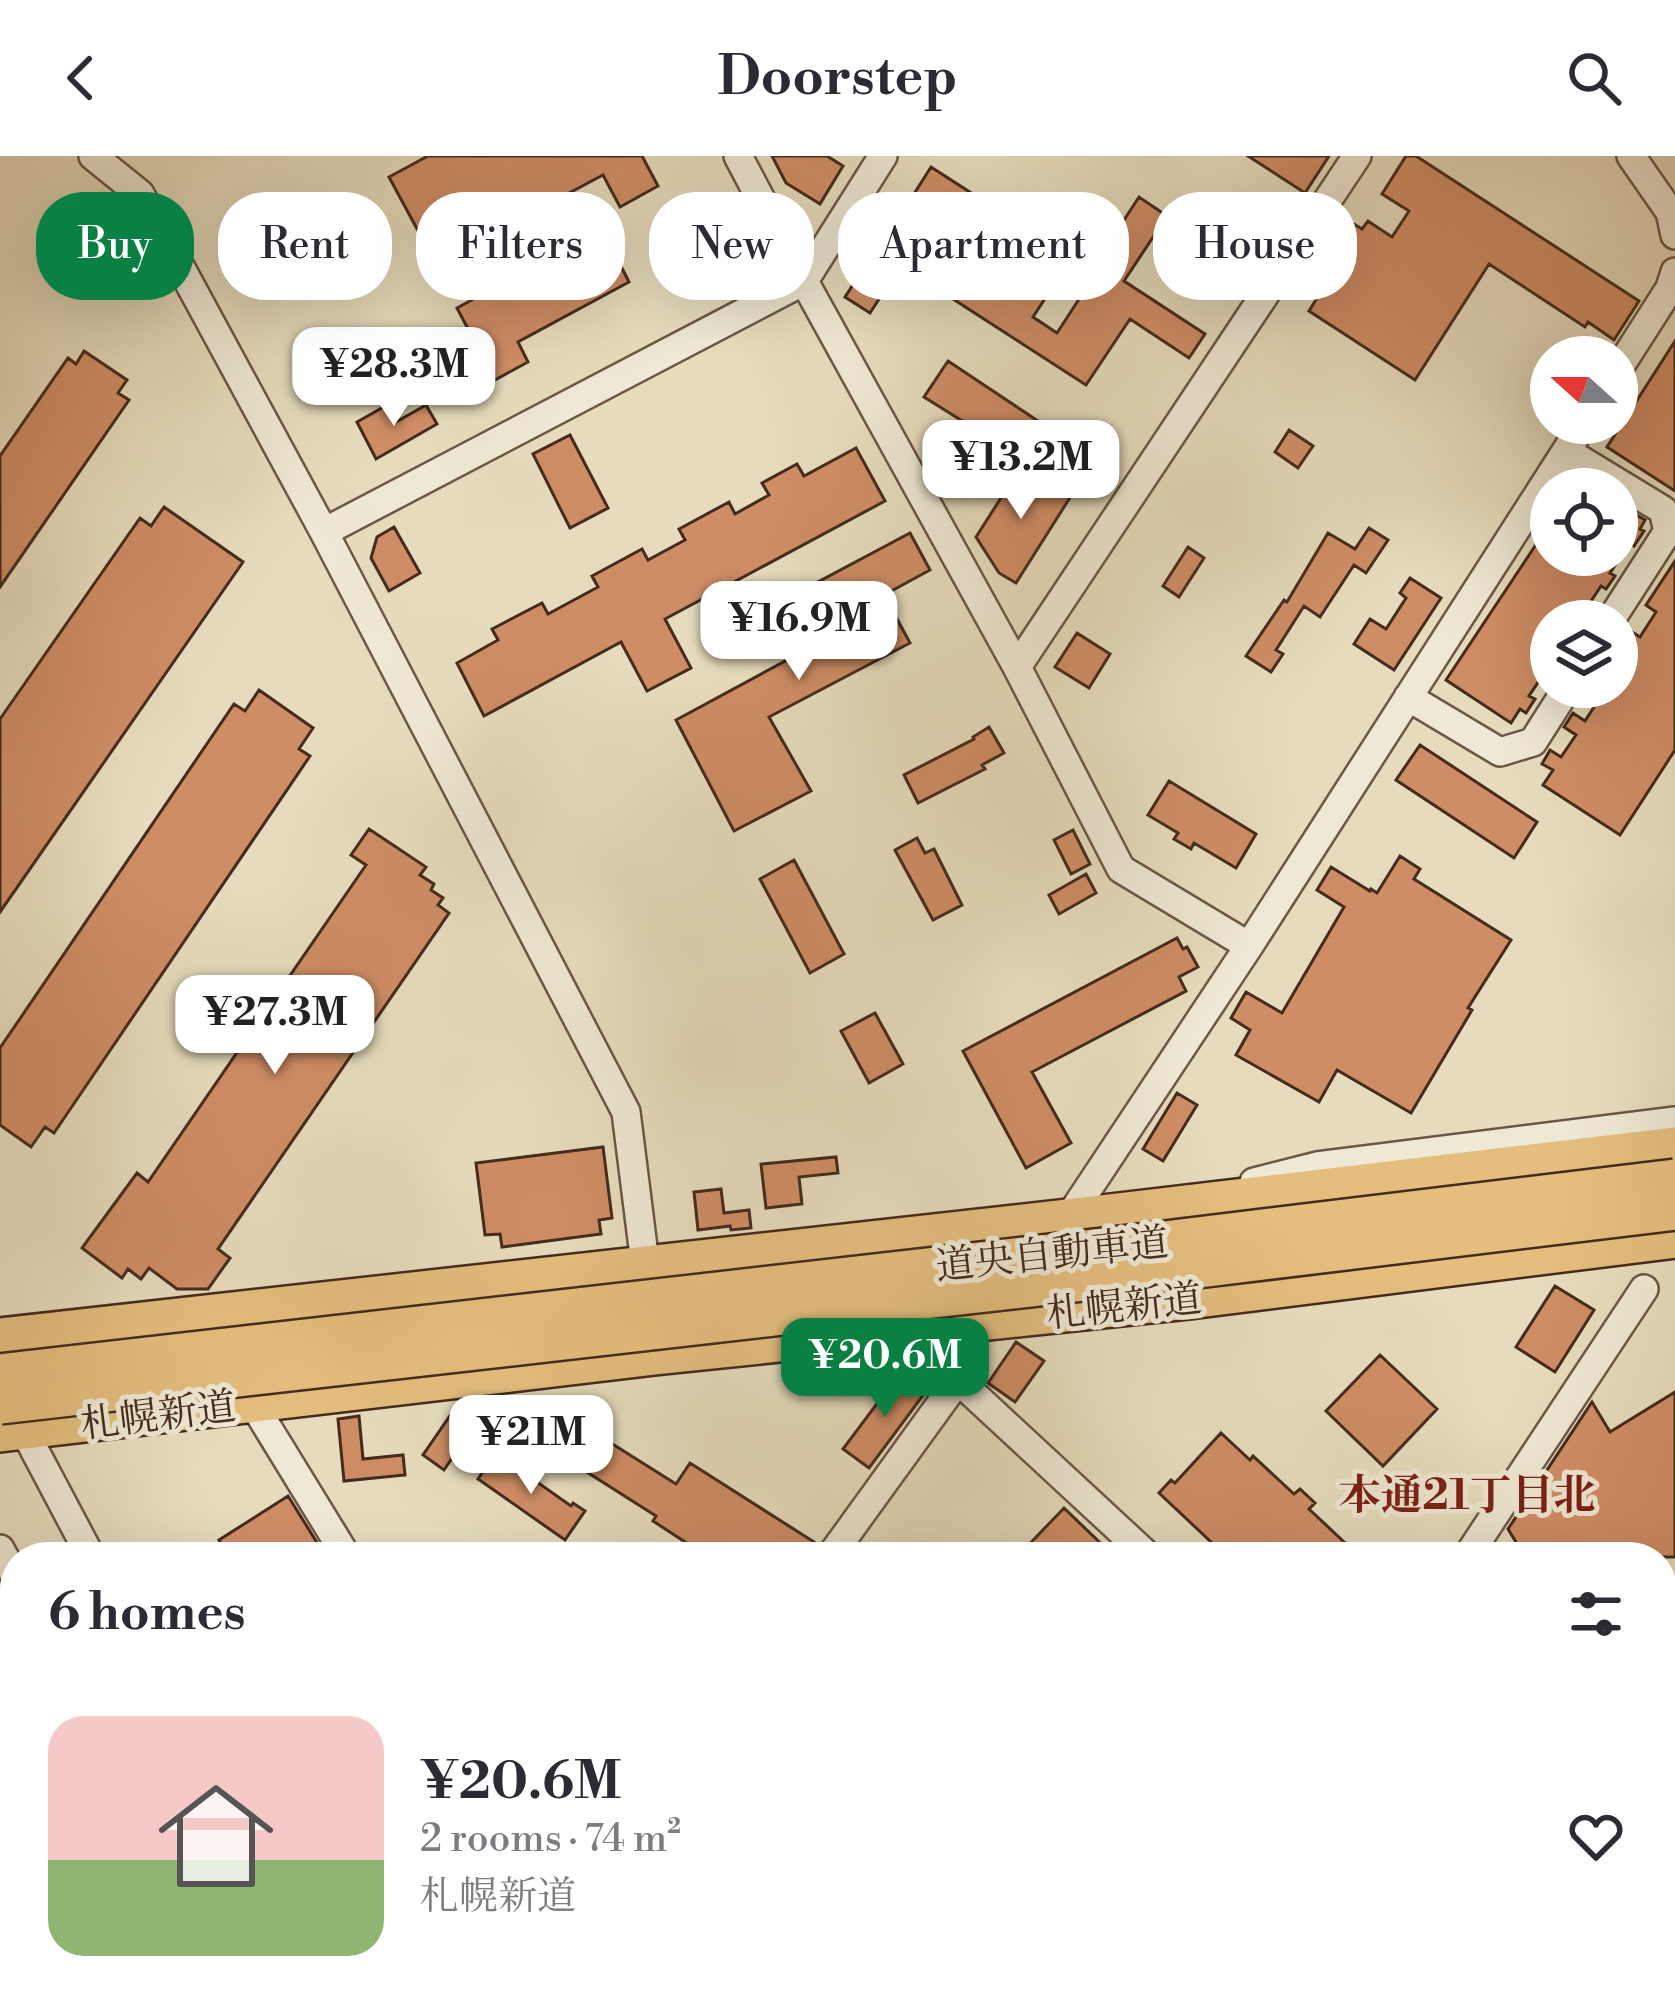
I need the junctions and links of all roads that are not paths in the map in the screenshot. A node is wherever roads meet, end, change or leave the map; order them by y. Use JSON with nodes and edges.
{"nodes":[{"id":1,"x":93,"y":156,"type":"edge"},
{"id":2,"x":738,"y":156,"type":"edge"},
{"id":3,"x":883,"y":156,"type":"edge"},
{"id":4,"x":1357,"y":156,"type":"edge"},
{"id":5,"x":1631,"y":156,"type":"edge"},
{"id":6,"x":757,"y":192,"type":"edge"},
{"id":7,"x":1675,"y":235,"type":"edge"},
{"id":8,"x":814,"y":265,"type":"edge"},
{"id":9,"x":1675,"y":272,"type":"edge"},
{"id":10,"x":814,"y":299,"type":"edge"},
{"id":11,"x":768,"y":300,"type":"edge"},
{"id":12,"x":1638,"y":338,"type":"edge"},
{"id":13,"x":1570,"y":444,"type":"edge"},
{"id":14,"x":1566,"y":451,"type":"junction"},
{"id":15,"x":324,"y":532,"type":"junction"},
{"id":16,"x":1623,"y":600,"type":"edge"},
{"id":17,"x":1017,"y":667,"type":"junction"},
{"id":18,"x":1408,"y":697,"type":"junction"},
{"id":19,"x":1555,"y":708,"type":"edge"},
{"id":20,"x":1249,"y":946,"type":"junction"},
{"id":21,"x":1675,"y":1121,"type":"edge"},
{"id":22,"x":1675,"y":1147,"type":"edge"},
{"id":23,"x":1675,"y":1178,"type":"edge"},
{"id":24,"x":1140,"y":1210,"type":"junction"},
{"id":25,"x":1675,"y":1210,"type":"edge"},
{"id":26,"x":1068,"y":1219,"type":"junction"},
{"id":27,"x":1675,"y":1238,"type":"edge"},
{"id":28,"x":645,"y":1265,"type":"junction"},
{"id":29,"x":1644,"y":1288,"type":"dead end"},
{"id":30,"x":826,"y":1337,"type":"junction"},
{"id":31,"x":0,"y":1338,"type":"edge"},
{"id":32,"x":655,"y":1355,"type":"junction"},
{"id":33,"x":0,"y":1374,"type":"edge"},
{"id":34,"x":958,"y":1380,"type":"junction"},
{"id":35,"x":0,"y":1389,"type":"edge"},
{"id":36,"x":252,"y":1402,"type":"junction"},
{"id":37,"x":8,"y":1422,"type":"edge"},
{"id":38,"x":82,"y":1542,"type":"edge"},
{"id":39,"x":338,"y":1542,"type":"edge"},
{"id":40,"x":841,"y":1542,"type":"edge"},
{"id":41,"x":1133,"y":1542,"type":"edge"},
{"id":42,"x":1477,"y":1542,"type":"edge"}],
"edges":[{"from":1,"to":15,"type":"street"},
{"from":2,"to":6,"type":"street"},
{"from":3,"to":8,"type":"street"},
{"from":4,"to":17,"type":"street"},
{"from":5,"to":7,"type":"street"},
{"from":9,"to":12,"type":"street"},
{"from":10,"to":17,"type":"street"},
{"from":11,"to":15,"type":"street"},
{"from":13,"to":14,"type":"street"},
{"from":14,"to":16,"type":"street"},
{"from":14,"to":18,"type":"street"},
{"from":15,"to":28,"type":"street"},
{"from":17,"to":20,"type":"street"},
{"from":18,"to":19,"type":"street"},
{"from":18,"to":20,"type":"street"},
{"from":20,"to":26,"type":"street"},
{"from":21,"to":24,"type":"street"},
{"from":22,"to":24,"type":"highway"},
{"from":23,"to":33,"type":"highway","name":"道央自動車道","bridge":true},
{"from":24,"to":26,"type":"highway"},
{"from":25,"to":37,"type":"highway","name":"道央自動車道","bridge":true},
{"from":26,"to":28,"type":"highway"},
{"from":27,"to":30,"type":"highway","name":"札幌新道"},
{"from":28,"to":31,"type":"highway"},
{"from":28,"to":32,"type":"street"},
{"from":29,"to":42,"type":"street"},
{"from":30,"to":32,"type":"highway","name":"札幌新道"},
{"from":30,"to":34,"type":"street"},
{"from":32,"to":36,"type":"highway","name":"札幌新道"},
{"from":34,"to":40,"type":"street"},
{"from":34,"to":41,"type":"street"},
{"from":35,"to":37,"type":"street"},
{"from":36,"to":37,"type":"highway","name":"札幌新道"},
{"from":36,"to":39,"type":"street"},
{"from":37,"to":38,"type":"street"}]}
